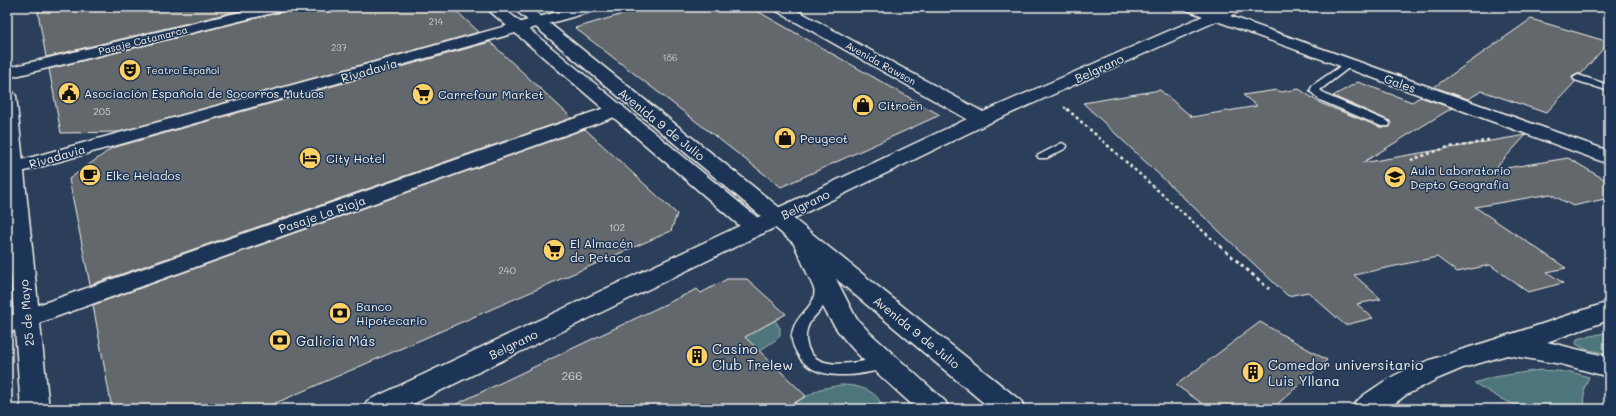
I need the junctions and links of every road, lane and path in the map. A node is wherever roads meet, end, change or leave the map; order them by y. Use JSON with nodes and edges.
{"nodes":[{"id":1,"x":280,"y":7,"type":"edge"},
{"id":2,"x":493,"y":7,"type":"edge"},
{"id":3,"x":520,"y":7,"type":"edge"},
{"id":4,"x":592,"y":7,"type":"edge"},
{"id":5,"x":780,"y":7,"type":"edge"},
{"id":6,"x":1192,"y":7,"type":"edge"},
{"id":7,"x":1237,"y":7,"type":"edge"},
{"id":8,"x":1217,"y":16,"type":"junction"},
{"id":9,"x":539,"y":22,"type":"junction"},
{"id":10,"x":518,"y":28,"type":"junction"},
{"id":11,"x":1348,"y":64,"type":"junction"},
{"id":12,"x":7,"y":73,"type":"edge"},
{"id":13,"x":1578,"y":78,"type":"dead end"},
{"id":14,"x":1609,"y":88,"type":"edge"},
{"id":15,"x":7,"y":96,"type":"edge"},
{"id":16,"x":1064,"y":107,"type":"dead end"},
{"id":17,"x":616,"y":110,"type":"junction"},
{"id":18,"x":982,"y":119,"type":"junction"},
{"id":19,"x":1385,"y":124,"type":"dead end"},
{"id":20,"x":1485,"y":141,"type":"dead end"},
{"id":21,"x":1062,"y":146,"type":"dead end"},
{"id":22,"x":1043,"y":156,"type":"dead end"},
{"id":23,"x":1609,"y":158,"type":"edge"},
{"id":24,"x":1411,"y":160,"type":"dead end"},
{"id":25,"x":10,"y":169,"type":"edge"},
{"id":26,"x":767,"y":223,"type":"junction"},
{"id":27,"x":804,"y":240,"type":"junction"},
{"id":28,"x":822,"y":278,"type":"junction"},
{"id":29,"x":1269,"y":289,"type":"dead end"},
{"id":30,"x":1609,"y":311,"type":"edge"},
{"id":31,"x":17,"y":321,"type":"edge"},
{"id":32,"x":1506,"y":346,"type":"junction"},
{"id":33,"x":885,"y":363,"type":"junction"},
{"id":34,"x":1609,"y":367,"type":"edge"},
{"id":35,"x":35,"y":409,"type":"edge"},
{"id":36,"x":377,"y":409,"type":"edge"},
{"id":37,"x":935,"y":409,"type":"edge"},
{"id":38,"x":1011,"y":409,"type":"edge"},
{"id":39,"x":1366,"y":409,"type":"edge"}],
"edges":[{"from":1,"to":12,"type":"street","name":"Pasaje Catamarca"},
{"from":2,"to":10,"type":"street","name":"Avenida 9 de Julio"},
{"from":3,"to":9,"type":"street","name":"Avenida 9 de Julio"},
{"from":4,"to":9,"type":"street","name":"Rivadavia"},
{"from":5,"to":18,"type":"street","name":"Avenida Rawson"},
{"from":6,"to":8,"type":"street","name":"Gales"},
{"from":7,"to":8,"type":"street","name":"Belgrano"},
{"from":8,"to":11,"type":"street","name":"Gales"},
{"from":8,"to":18,"type":"street","name":"Belgrano"},
{"from":9,"to":10,"type":"street","name":"Rivadavia"},
{"from":9,"to":26,"type":"street","name":"Avenida 9 de Julio"},
{"from":10,"to":17,"type":"street","name":"Avenida 9 de Julio"},
{"from":10,"to":25,"type":"street","name":"Rivadavia"},
{"from":11,"to":19,"type":"lane"},
{"from":11,"to":23,"type":"street","name":"Gales"},
{"from":13,"to":14,"type":"lane"},
{"from":15,"to":25,"type":"street","name":"25 de Mayo"},
{"from":16,"to":29,"type":"path"},
{"from":17,"to":26,"type":"street","name":"Avenida 9 de Julio"},
{"from":17,"to":31,"type":"street","name":"Pasaje La Rioja"},
{"from":18,"to":26,"type":"street","name":"Belgrano"},
{"from":20,"to":24,"type":"path"},
{"from":21,"to":22,"type":"lane"},
{"from":25,"to":31,"type":"street","name":"25 de Mayo"},
{"from":26,"to":27,"type":"street","name":"Avenida 9 de Julio"},
{"from":26,"to":36,"type":"street","name":"Belgrano"},
{"from":27,"to":28,"type":"street","name":"Avenida 9 de Julio"},
{"from":27,"to":38,"type":"street","name":"Avenida 9 de Julio"},
{"from":28,"to":33,"type":"street","name":"Avenida 9 de Julio"},
{"from":28,"to":33,"type":"lane"},
{"from":30,"to":32,"type":"street"},
{"from":31,"to":35,"type":"street","name":"25 de Mayo"},
{"from":32,"to":34,"type":"street"},
{"from":32,"to":39,"type":"street"},
{"from":33,"to":37,"type":"street","name":"Avenida 9 de Julio"}]}
